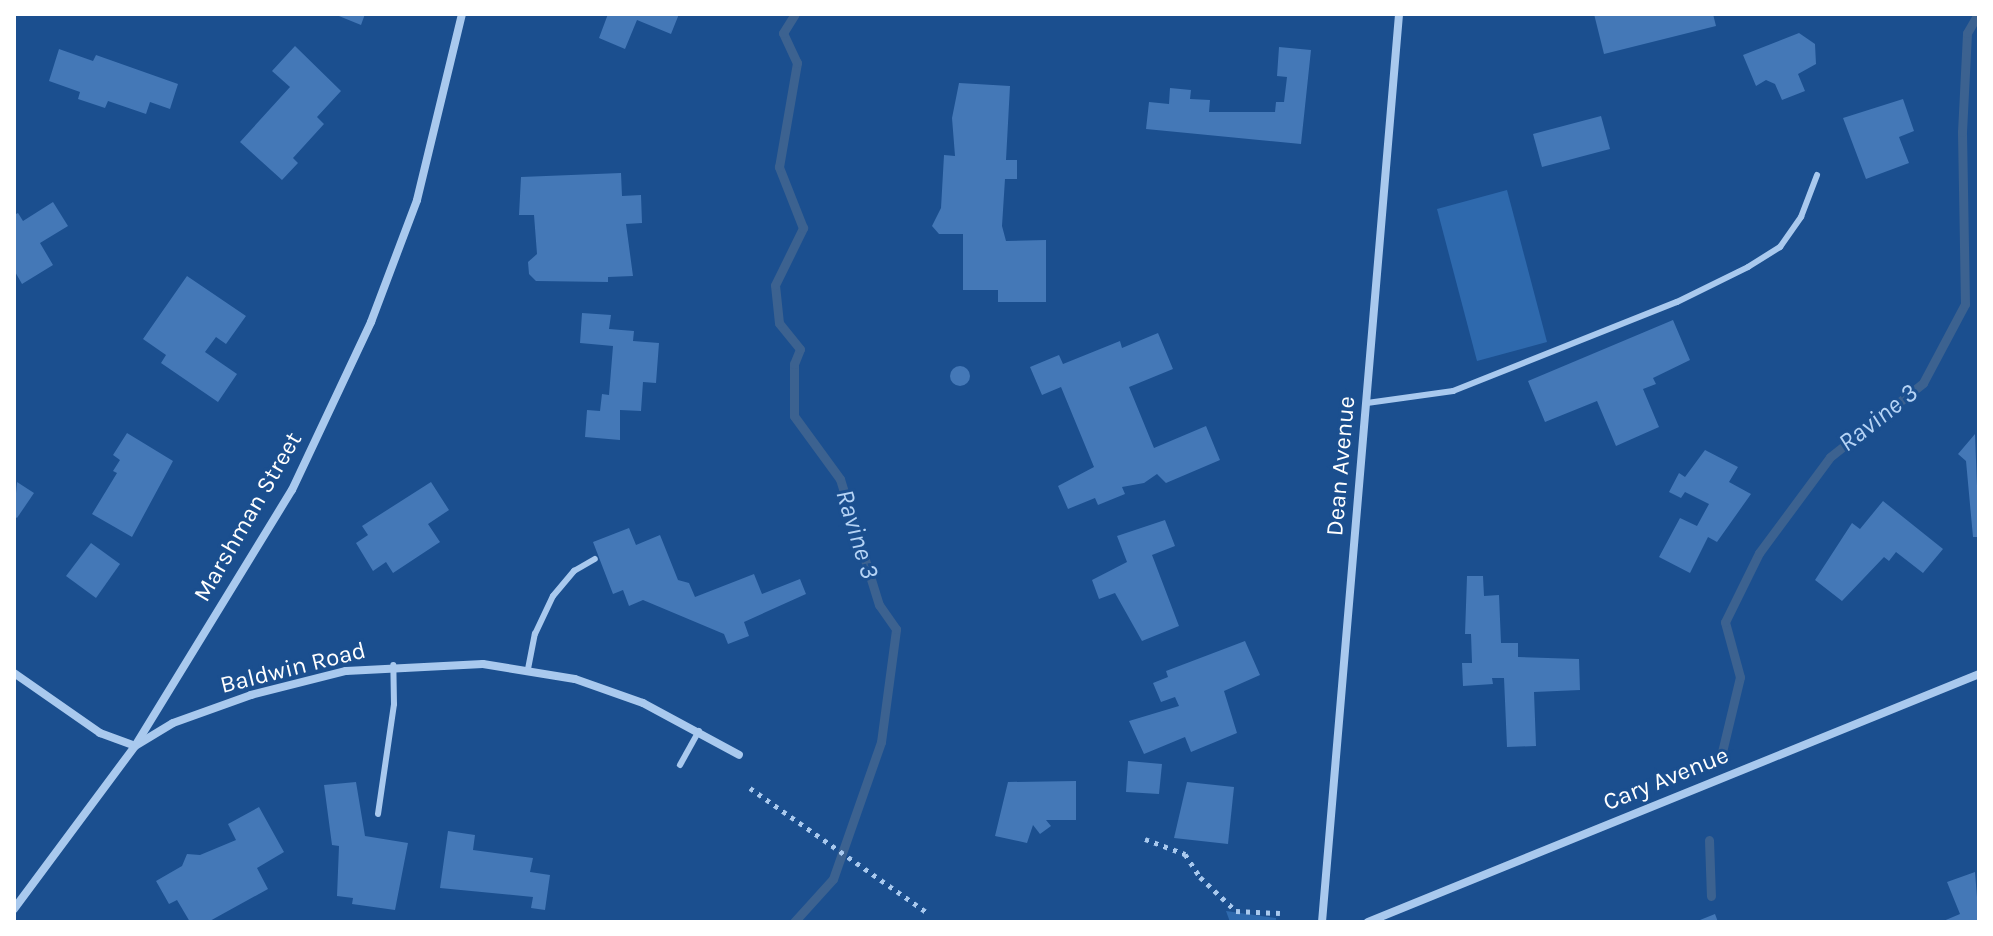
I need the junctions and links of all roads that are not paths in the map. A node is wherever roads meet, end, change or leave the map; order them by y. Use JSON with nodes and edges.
{"nodes":[{"id":1,"x":462,"y":14,"type":"edge"},
{"id":2,"x":1399,"y":14,"type":"edge"},
{"id":3,"x":1817,"y":175,"type":"dead end"},
{"id":4,"x":1367,"y":403,"type":"junction"},
{"id":5,"x":595,"y":559,"type":"dead end"},
{"id":6,"x":393,"y":665,"type":"junction"},
{"id":7,"x":528,"y":669,"type":"junction"},
{"id":8,"x":14,"y":673,"type":"edge"},
{"id":9,"x":1979,"y":674,"type":"edge"},
{"id":10,"x":699,"y":731,"type":"junction"},
{"id":11,"x":135,"y":746,"type":"junction"},
{"id":12,"x":739,"y":755,"type":"dead end"},
{"id":13,"x":680,"y":765,"type":"dead end"},
{"id":14,"x":378,"y":814,"type":"dead end"},
{"id":15,"x":14,"y":909,"type":"edge"},
{"id":16,"x":1322,"y":922,"type":"edge"},
{"id":17,"x":1368,"y":922,"type":"edge"}],
"edges":[{"from":1,"to":11,"type":"street","name":"Marshman Street"},
{"from":2,"to":4,"type":"street","name":"Dean Avenue"},
{"from":3,"to":4,"type":"lane"},
{"from":4,"to":16,"type":"street","name":"Dean Avenue"},
{"from":5,"to":7,"type":"lane"},
{"from":6,"to":7,"type":"street","name":"Baldwin Road"},
{"from":6,"to":11,"type":"street","name":"Baldwin Road"},
{"from":6,"to":14,"type":"lane"},
{"from":7,"to":10,"type":"street","name":"Baldwin Road"},
{"from":8,"to":11,"type":"street"},
{"from":9,"to":17,"type":"street","name":"Cary Avenue"},
{"from":10,"to":12,"type":"street","name":"Baldwin Road"},
{"from":10,"to":13,"type":"lane"},
{"from":11,"to":15,"type":"street","name":"Marshman Street"}]}
